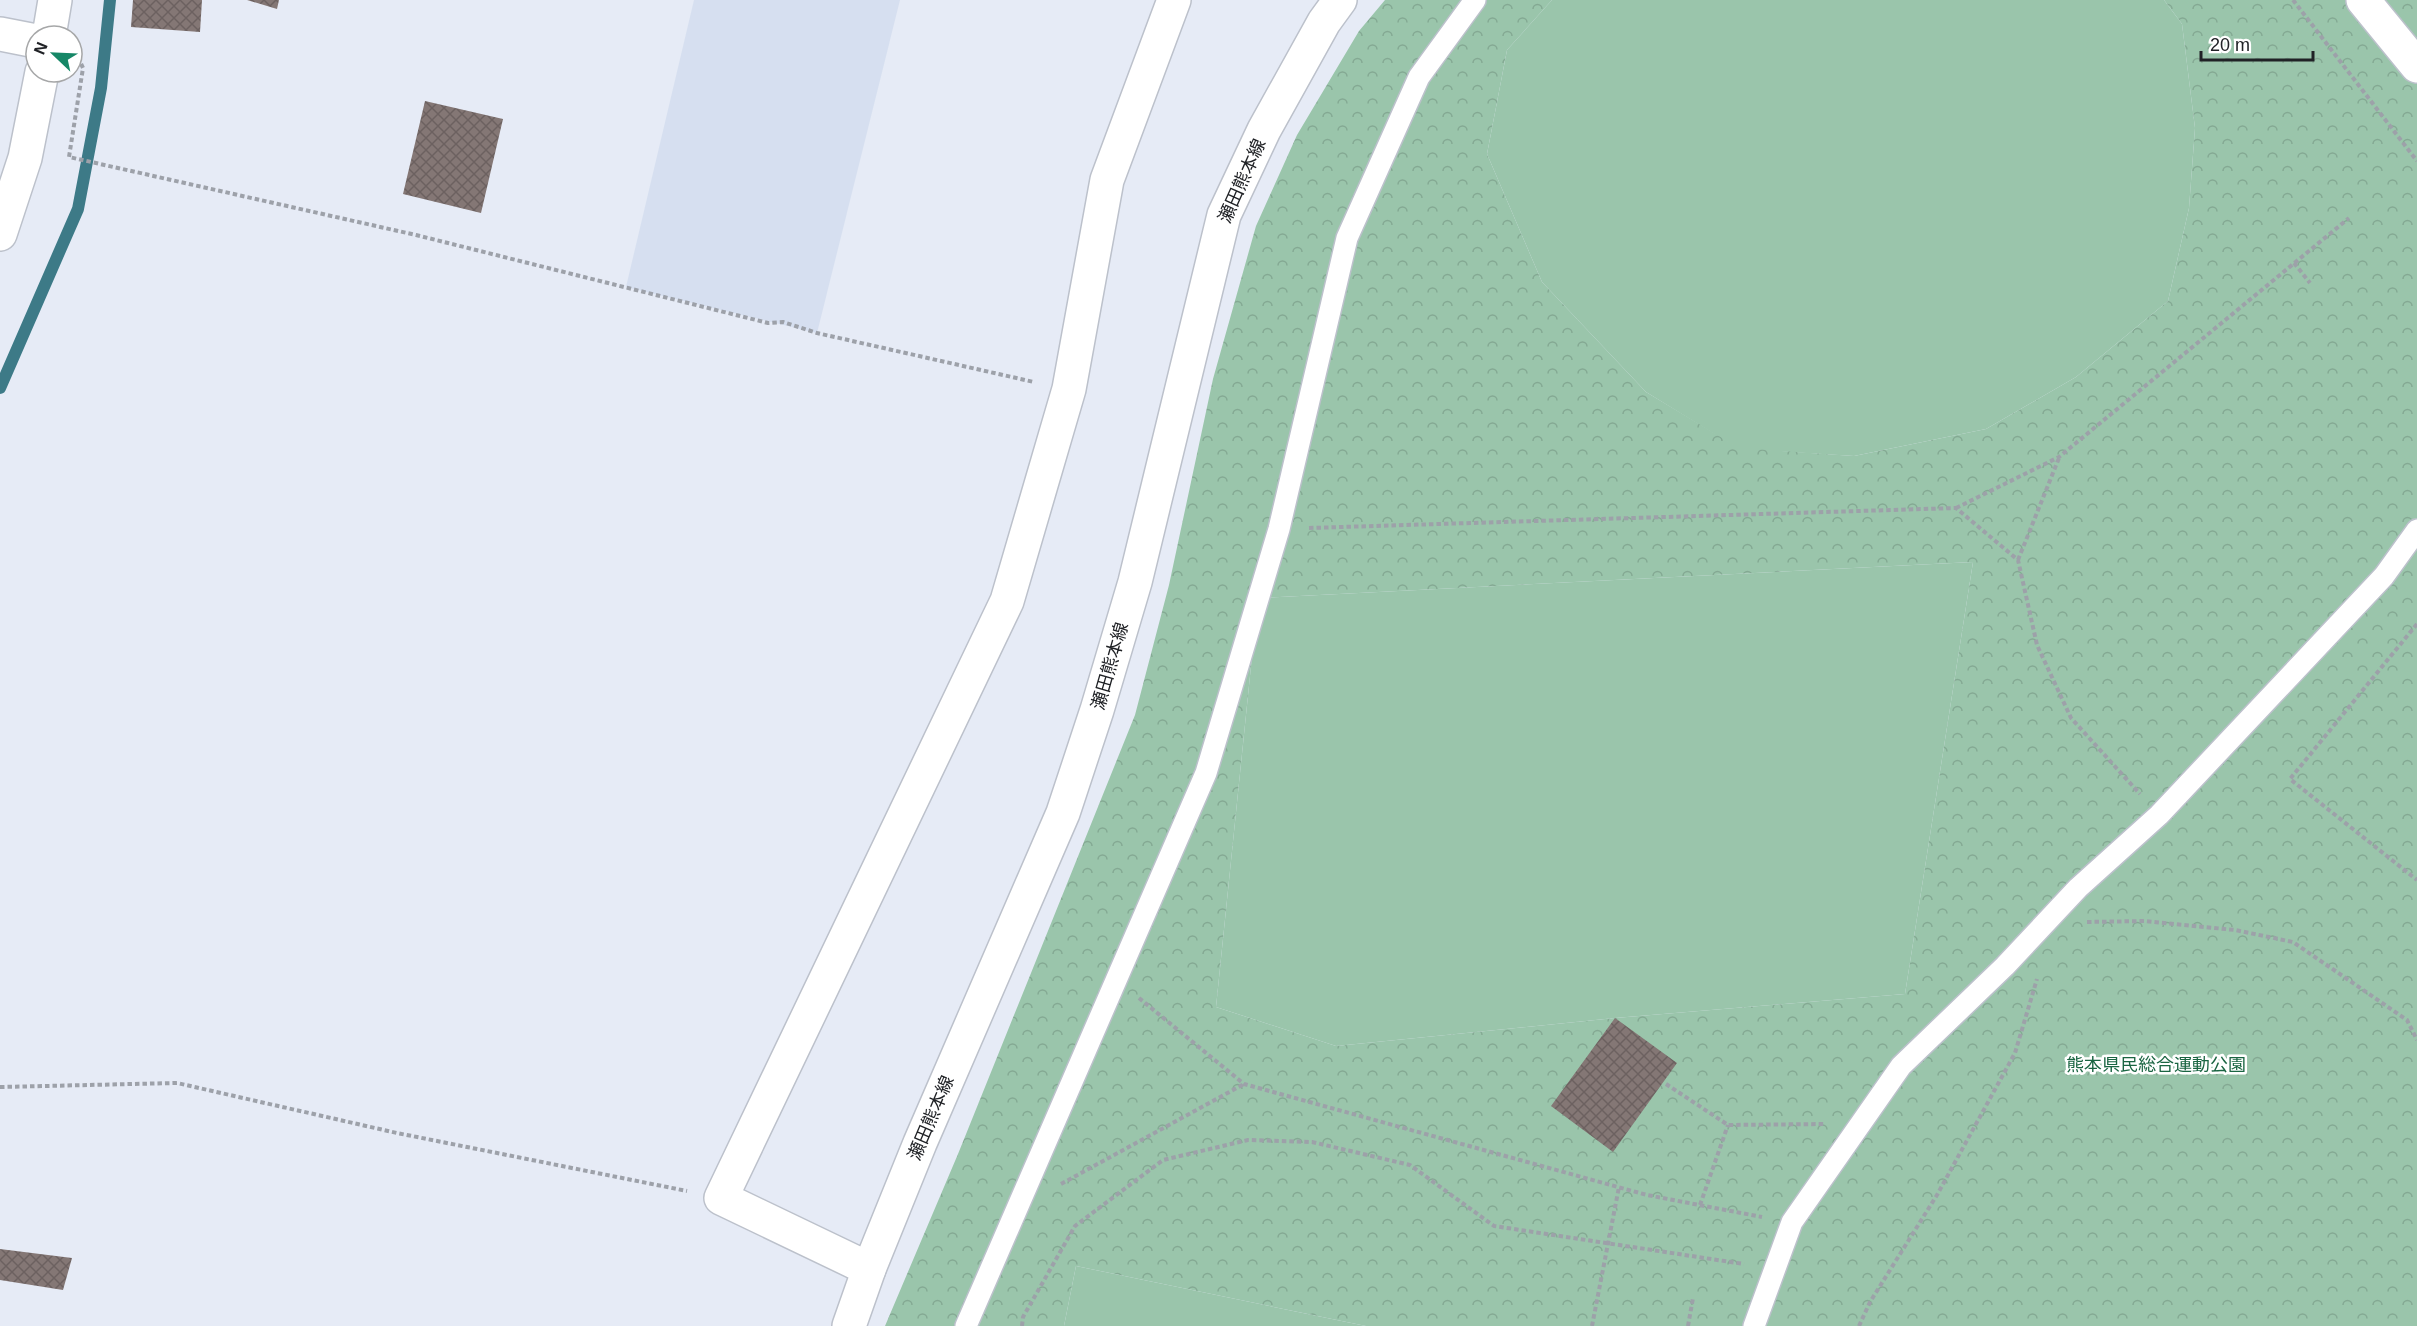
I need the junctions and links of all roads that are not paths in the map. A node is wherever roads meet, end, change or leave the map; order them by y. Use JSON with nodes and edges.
{"nodes":[{"id":1,"x":55,"y":0,"type":"edge"},
{"id":2,"x":1173,"y":0,"type":"edge"},
{"id":3,"x":1340,"y":0,"type":"edge"},
{"id":4,"x":1475,"y":0,"type":"edge"},
{"id":5,"x":2363,"y":0,"type":"edge"},
{"id":6,"x":51,"y":24,"type":"edge"},
{"id":7,"x":0,"y":34,"type":"edge"},
{"id":8,"x":24,"y":39,"type":"edge"},
{"id":9,"x":2417,"y":66,"type":"edge"},
{"id":10,"x":40,"y":84,"type":"edge"},
{"id":11,"x":0,"y":234,"type":"edge"},
{"id":12,"x":2417,"y":530,"type":"edge"},
{"id":13,"x":869,"y":1269,"type":"junction"},
{"id":14,"x":849,"y":1326,"type":"edge"},
{"id":15,"x":966,"y":1326,"type":"edge"},
{"id":16,"x":1754,"y":1326,"type":"edge"}],
"edges":[{"from":1,"to":6,"type":"street"},
{"from":2,"to":13,"type":"street"},
{"from":3,"to":13,"type":"street","name":"瀬田熊本線"},
{"from":4,"to":15,"type":"lane"},
{"from":5,"to":9,"type":"street"},
{"from":7,"to":8,"type":"street"},
{"from":10,"to":11,"type":"street"},
{"from":12,"to":16,"type":"lane"},
{"from":13,"to":14,"type":"street","name":"瀬田熊本線"}]}
